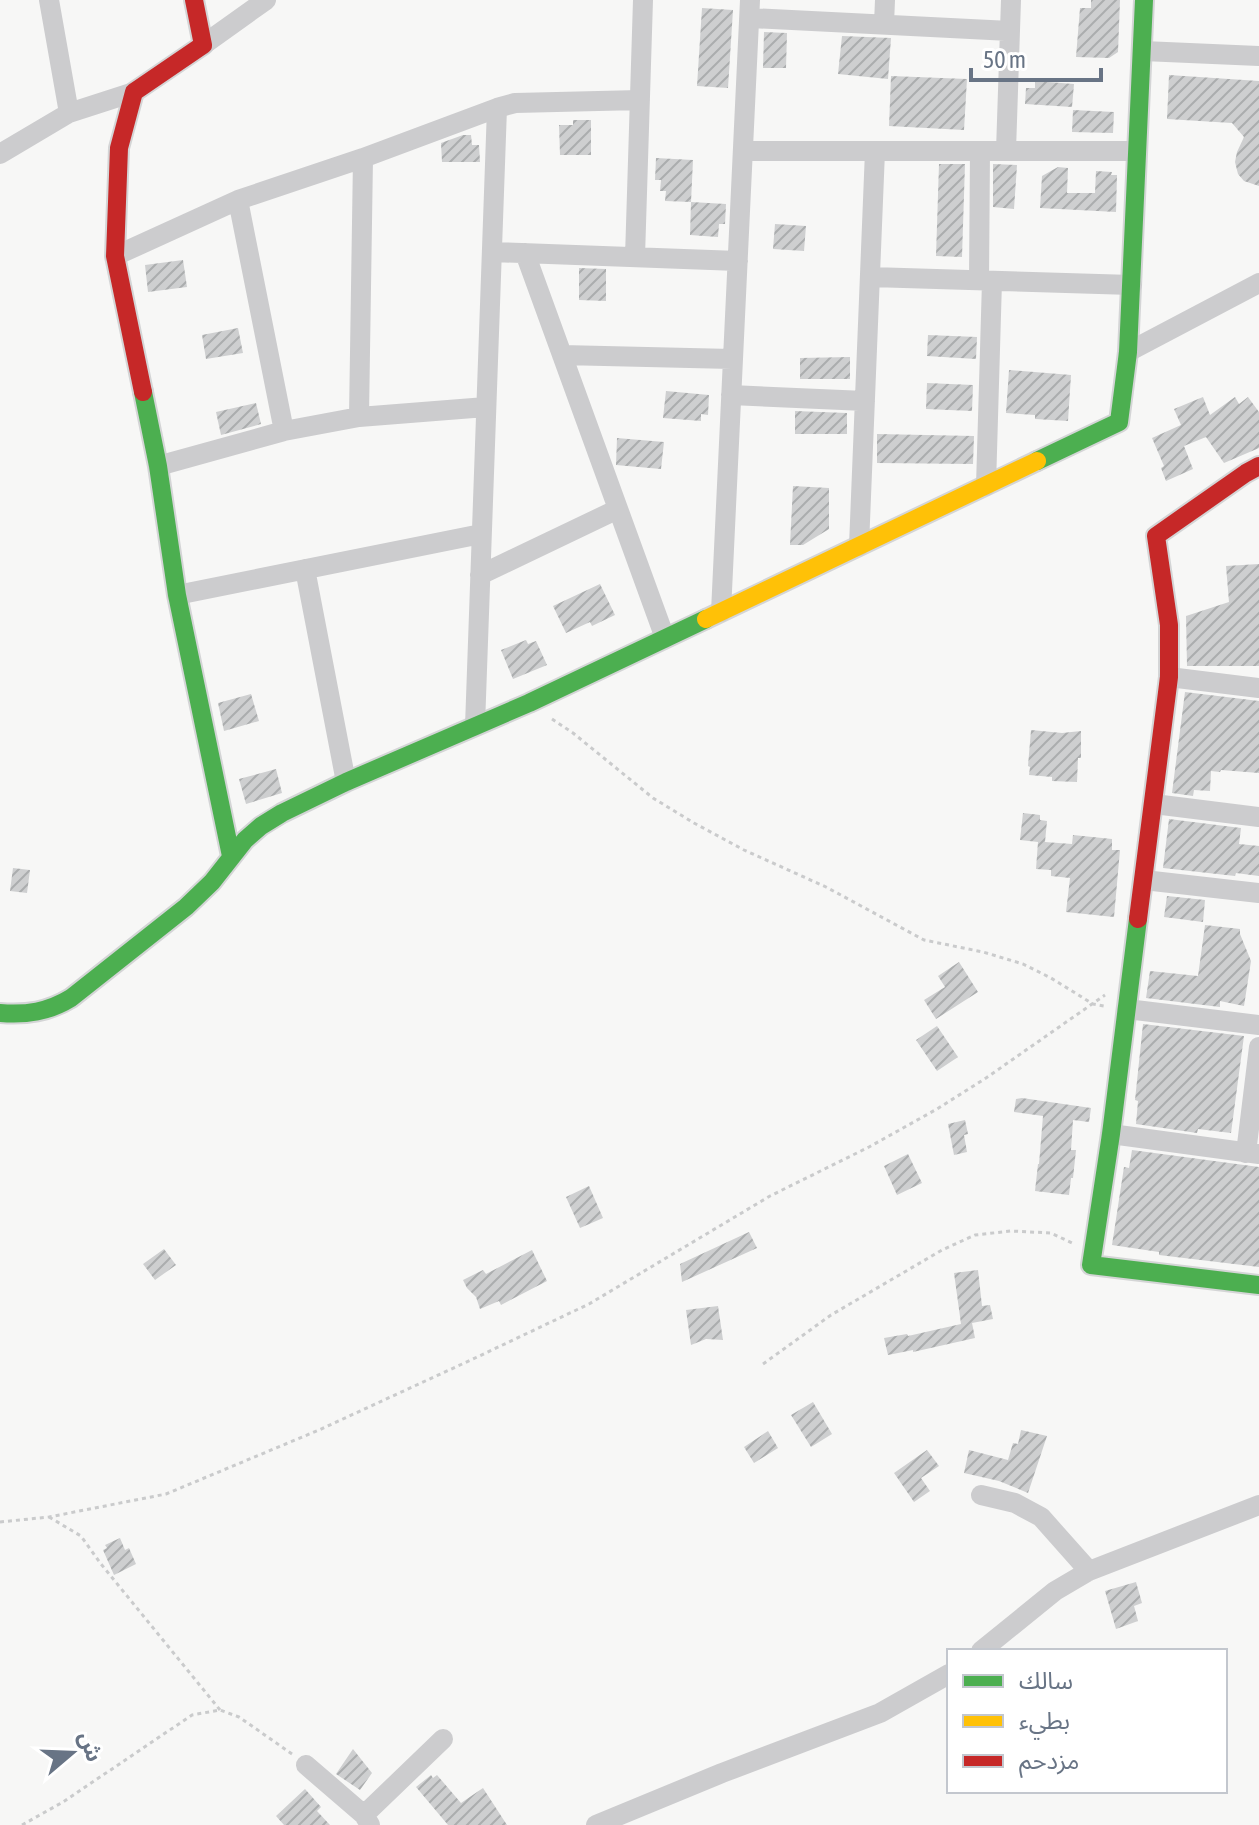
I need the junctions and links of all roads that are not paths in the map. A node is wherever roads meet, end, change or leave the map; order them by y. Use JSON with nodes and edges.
{"nodes":[{"id":1,"x":49,"y":0,"type":"edge"},
{"id":2,"x":194,"y":0,"type":"edge"},
{"id":3,"x":266,"y":0,"type":"edge"},
{"id":4,"x":643,"y":0,"type":"edge"},
{"id":5,"x":885,"y":0,"type":"edge"},
{"id":6,"x":1011,"y":0,"type":"edge"},
{"id":7,"x":1144,"y":0,"type":"edge"},
{"id":8,"x":750,"y":9,"type":"edge"},
{"id":9,"x":884,"y":24,"type":"junction"},
{"id":10,"x":1010,"y":31,"type":"junction"},
{"id":11,"x":203,"y":45,"type":"junction"},
{"id":12,"x":1143,"y":51,"type":"junction"},
{"id":13,"x":1259,"y":56,"type":"edge"},
{"id":14,"x":134,"y":92,"type":"junction"},
{"id":15,"x":640,"y":100,"type":"junction"},
{"id":16,"x":497,"y":108,"type":"junction"},
{"id":17,"x":69,"y":113,"type":"junction"},
{"id":18,"x":743,"y":151,"type":"junction"},
{"id":19,"x":875,"y":151,"type":"junction"},
{"id":20,"x":980,"y":151,"type":"junction"},
{"id":21,"x":1006,"y":151,"type":"junction"},
{"id":22,"x":1136,"y":151,"type":"junction"},
{"id":23,"x":0,"y":154,"type":"edge"},
{"id":24,"x":363,"y":158,"type":"junction"},
{"id":25,"x":238,"y":200,"type":"junction"},
{"id":26,"x":493,"y":252,"type":"junction"},
{"id":27,"x":525,"y":253,"type":"junction"},
{"id":28,"x":115,"y":256,"type":"junction"},
{"id":29,"x":635,"y":257,"type":"junction"},
{"id":30,"x":738,"y":261,"type":"junction"},
{"id":31,"x":871,"y":277,"type":"junction"},
{"id":32,"x":985,"y":281,"type":"junction"},
{"id":33,"x":1259,"y":283,"type":"edge"},
{"id":34,"x":1132,"y":285,"type":"junction"},
{"id":35,"x":1128,"y":352,"type":"junction"},
{"id":36,"x":562,"y":355,"type":"junction"},
{"id":37,"x":732,"y":359,"type":"junction"},
{"id":38,"x":731,"y":395,"type":"junction"},
{"id":39,"x":865,"y":401,"type":"junction"},
{"id":40,"x":486,"y":407,"type":"junction"},
{"id":41,"x":359,"y":417,"type":"junction"},
{"id":42,"x":284,"y":431,"type":"junction"},
{"id":43,"x":158,"y":466,"type":"junction"},
{"id":44,"x":1259,"y":466,"type":"edge"},
{"id":45,"x":986,"y":486,"type":"junction"},
{"id":46,"x":618,"y":509,"type":"junction"},
{"id":47,"x":481,"y":534,"type":"junction"},
{"id":48,"x":859,"y":546,"type":"junction"},
{"id":49,"x":305,"y":569,"type":"junction"},
{"id":50,"x":480,"y":575,"type":"junction"},
{"id":51,"x":177,"y":595,"type":"junction"},
{"id":52,"x":721,"y":612,"type":"junction"},
{"id":53,"x":665,"y":638,"type":"junction"},
{"id":54,"x":1169,"y":677,"type":"junction"},
{"id":55,"x":1259,"y":688,"type":"edge"},
{"id":56,"x":475,"y":726,"type":"junction"},
{"id":57,"x":346,"y":782,"type":"junction"},
{"id":58,"x":1154,"y":804,"type":"junction"},
{"id":59,"x":1259,"y":817,"type":"edge"},
{"id":60,"x":231,"y":856,"type":"junction"},
{"id":61,"x":1144,"y":880,"type":"junction"},
{"id":62,"x":1259,"y":893,"type":"edge"},
{"id":63,"x":1127,"y":1009,"type":"junction"},
{"id":64,"x":0,"y":1013,"type":"edge"},
{"id":65,"x":1259,"y":1025,"type":"edge"},
{"id":66,"x":1259,"y":1047,"type":"edge"},
{"id":67,"x":1111,"y":1134,"type":"junction"},
{"id":68,"x":1252,"y":1153,"type":"edge"},
{"id":69,"x":1259,"y":1285,"type":"edge"},
{"id":70,"x":981,"y":1495,"type":"dead end"},
{"id":71,"x":1259,"y":1505,"type":"edge"},
{"id":72,"x":1089,"y":1571,"type":"junction"},
{"id":73,"x":983,"y":1649,"type":"edge"},
{"id":74,"x":947,"y":1675,"type":"edge"},
{"id":75,"x":443,"y":1739,"type":"dead end"},
{"id":76,"x":306,"y":1765,"type":"road end"},
{"id":77,"x":367,"y":1820,"type":"edge"},
{"id":78,"x":596,"y":1825,"type":"edge"}],
"edges":[{"from":1,"to":17,"type":"street"},
{"from":2,"to":11,"type":"street"},
{"from":3,"to":11,"type":"street"},
{"from":4,"to":15,"type":"street"},
{"from":5,"to":9,"type":"street"},
{"from":6,"to":10,"type":"street"},
{"from":7,"to":12,"type":"street"},
{"from":8,"to":9,"type":"street"},
{"from":8,"to":18,"type":"street"},
{"from":9,"to":10,"type":"street"},
{"from":10,"to":21,"type":"street"},
{"from":11,"to":14,"type":"street"},
{"from":12,"to":13,"type":"street"},
{"from":12,"to":22,"type":"street"},
{"from":14,"to":17,"type":"street"},
{"from":14,"to":28,"type":"street"},
{"from":15,"to":16,"type":"street"},
{"from":15,"to":29,"type":"street"},
{"from":16,"to":24,"type":"street"},
{"from":16,"to":26,"type":"street"},
{"from":17,"to":23,"type":"street"},
{"from":18,"to":19,"type":"street"},
{"from":18,"to":30,"type":"street"},
{"from":19,"to":20,"type":"street"},
{"from":19,"to":31,"type":"street"},
{"from":20,"to":21,"type":"street"},
{"from":20,"to":32,"type":"street"},
{"from":21,"to":22,"type":"street"},
{"from":22,"to":34,"type":"street"},
{"from":24,"to":25,"type":"street"},
{"from":24,"to":41,"type":"street"},
{"from":25,"to":28,"type":"street"},
{"from":25,"to":42,"type":"street"},
{"from":26,"to":27,"type":"street"},
{"from":26,"to":40,"type":"street"},
{"from":27,"to":29,"type":"street"},
{"from":27,"to":36,"type":"street"},
{"from":28,"to":43,"type":"street"},
{"from":29,"to":30,"type":"street"},
{"from":30,"to":37,"type":"street"},
{"from":31,"to":32,"type":"street"},
{"from":31,"to":39,"type":"street"},
{"from":32,"to":34,"type":"street"},
{"from":32,"to":45,"type":"street"},
{"from":33,"to":35,"type":"street"},
{"from":34,"to":35,"type":"street"},
{"from":35,"to":45,"type":"street"},
{"from":36,"to":37,"type":"street"},
{"from":36,"to":46,"type":"street"},
{"from":37,"to":38,"type":"street"},
{"from":38,"to":39,"type":"street"},
{"from":38,"to":52,"type":"street"},
{"from":39,"to":48,"type":"street"},
{"from":40,"to":41,"type":"street"},
{"from":40,"to":47,"type":"street"},
{"from":41,"to":42,"type":"street"},
{"from":42,"to":43,"type":"street"},
{"from":43,"to":51,"type":"street"},
{"from":44,"to":54,"type":"street"},
{"from":45,"to":48,"type":"street"},
{"from":46,"to":50,"type":"street"},
{"from":46,"to":53,"type":"street"},
{"from":47,"to":49,"type":"street"},
{"from":47,"to":50,"type":"street"},
{"from":48,"to":52,"type":"street"},
{"from":49,"to":51,"type":"street"},
{"from":49,"to":57,"type":"street"},
{"from":50,"to":56,"type":"street"},
{"from":51,"to":60,"type":"street"},
{"from":52,"to":53,"type":"street"},
{"from":53,"to":56,"type":"street"},
{"from":54,"to":55,"type":"street"},
{"from":54,"to":58,"type":"street"},
{"from":56,"to":57,"type":"street"},
{"from":57,"to":60,"type":"street"},
{"from":58,"to":59,"type":"street"},
{"from":58,"to":61,"type":"street"},
{"from":60,"to":64,"type":"street"},
{"from":61,"to":62,"type":"street"},
{"from":61,"to":63,"type":"street"},
{"from":63,"to":65,"type":"street"},
{"from":63,"to":67,"type":"street"},
{"from":66,"to":68,"type":"street"},
{"from":67,"to":68,"type":"street"},
{"from":67,"to":69,"type":"street"},
{"from":70,"to":72,"type":"street"},
{"from":71,"to":72,"type":"street"},
{"from":72,"to":73,"type":"street"},
{"from":74,"to":78,"type":"street"},
{"from":75,"to":77,"type":"street"},
{"from":76,"to":77,"type":"street"}]}
